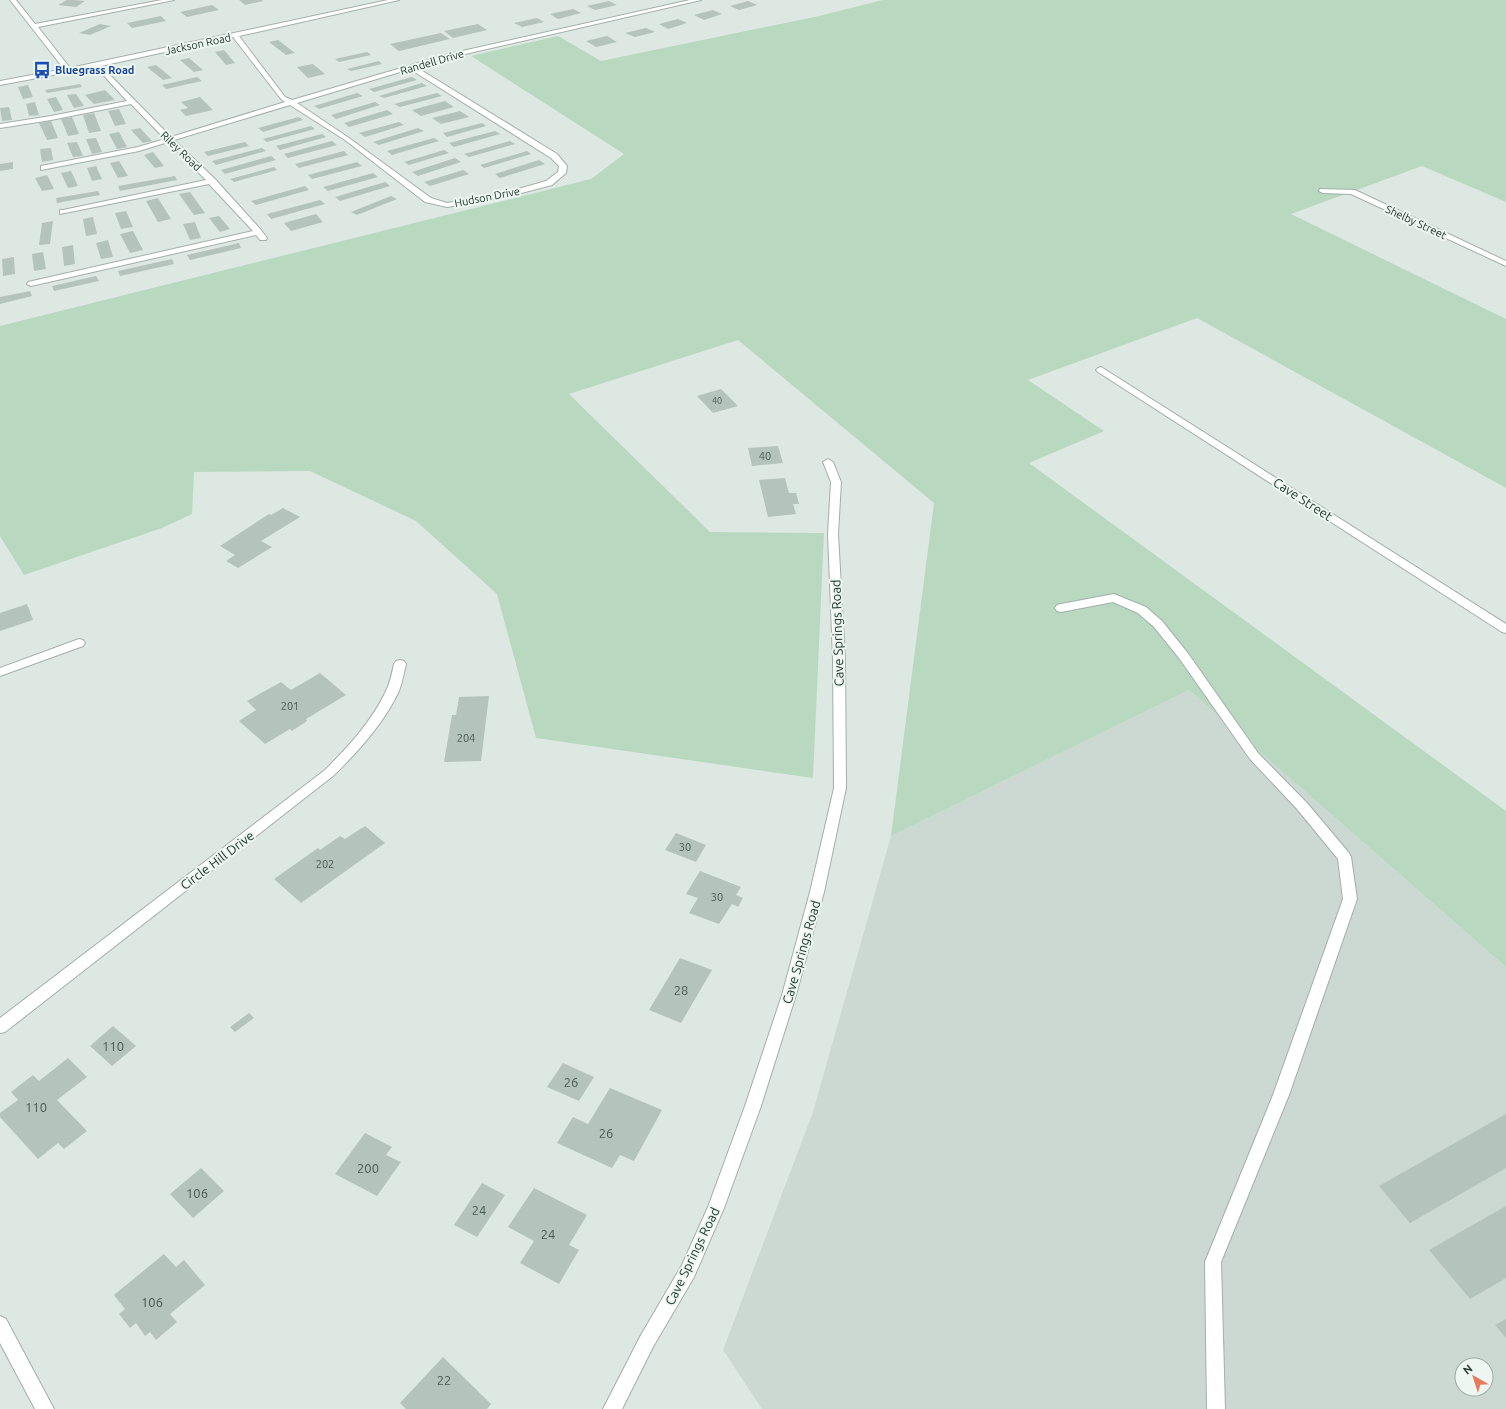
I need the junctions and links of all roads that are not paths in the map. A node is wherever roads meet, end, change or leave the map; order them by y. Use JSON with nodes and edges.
{"nodes":[{"id":1,"x":13,"y":0,"type":"edge"},
{"id":2,"x":171,"y":0,"type":"edge"},
{"id":3,"x":396,"y":0,"type":"edge"},
{"id":4,"x":698,"y":0,"type":"edge"},
{"id":5,"x":35,"y":26,"type":"junction"},
{"id":6,"x":235,"y":36,"type":"junction"},
{"id":7,"x":97,"y":66,"type":"junction"},
{"id":8,"x":411,"y":67,"type":"junction"},
{"id":9,"x":69,"y":71,"type":"junction"},
{"id":10,"x":0,"y":83,"type":"edge"},
{"id":11,"x":131,"y":102,"type":"junction"},
{"id":12,"x":290,"y":103,"type":"junction"},
{"id":13,"x":0,"y":126,"type":"edge"},
{"id":14,"x":170,"y":141,"type":"junction"},
{"id":15,"x":44,"y":168,"type":"dead end"},
{"id":16,"x":212,"y":181,"type":"junction"},
{"id":17,"x":1323,"y":191,"type":"dead end"},
{"id":18,"x":63,"y":212,"type":"dead end"},
{"id":19,"x":1506,"y":264,"type":"edge"},
{"id":20,"x":31,"y":284,"type":"dead end"},
{"id":21,"x":1101,"y":370,"type":"dead end"},
{"id":22,"x":828,"y":462,"type":"dead end"},
{"id":23,"x":1061,"y":608,"type":"dead end"},
{"id":24,"x":1506,"y":629,"type":"edge"},
{"id":25,"x":79,"y":643,"type":"dead end"},
{"id":26,"x":400,"y":664,"type":"dead end"},
{"id":27,"x":0,"y":672,"type":"edge"},
{"id":28,"x":0,"y":1027,"type":"edge"},
{"id":29,"x":0,"y":1325,"type":"edge"},
{"id":30,"x":45,"y":1409,"type":"edge"},
{"id":31,"x":612,"y":1409,"type":"edge"},
{"id":32,"x":1216,"y":1409,"type":"edge"}],
"edges":[{"from":1,"to":5,"type":"street"},
{"from":2,"to":5,"type":"street"},
{"from":3,"to":6,"type":"street","name":"Jackson Road"},
{"from":4,"to":8,"type":"street","name":"Randell Drive"},
{"from":5,"to":9,"type":"street"},
{"from":6,"to":7,"type":"street","name":"Jackson Road"},
{"from":6,"to":12,"type":"street","name":"Hudson Drive"},
{"from":7,"to":9,"type":"street","name":"Jackson Road"},
{"from":7,"to":11,"type":"street","name":"Riley Road"},
{"from":8,"to":12,"type":"street","name":"Randell Drive"},
{"from":8,"to":12,"type":"street","name":"Hudson Drive"},
{"from":9,"to":10,"type":"street","name":"Jackson Road"},
{"from":11,"to":13,"type":"street"},
{"from":11,"to":14,"type":"street","name":"Riley Road"},
{"from":12,"to":14,"type":"street","name":"Randell Drive"},
{"from":14,"to":15,"type":"street","name":"Randell Drive"},
{"from":14,"to":16,"type":"street","name":"Riley Road"},
{"from":16,"to":18,"type":"street"},
{"from":16,"to":20,"type":"street","name":"Riley Road"},
{"from":17,"to":19,"type":"street","name":"Shelby Street"},
{"from":21,"to":24,"type":"street","name":"Cave Street"},
{"from":22,"to":31,"type":"street","name":"Cave Springs Road"},
{"from":23,"to":32,"type":"street"},
{"from":25,"to":27,"type":"street"},
{"from":26,"to":28,"type":"street","name":"Circle Hill Drive"},
{"from":29,"to":30,"type":"street"}]}
